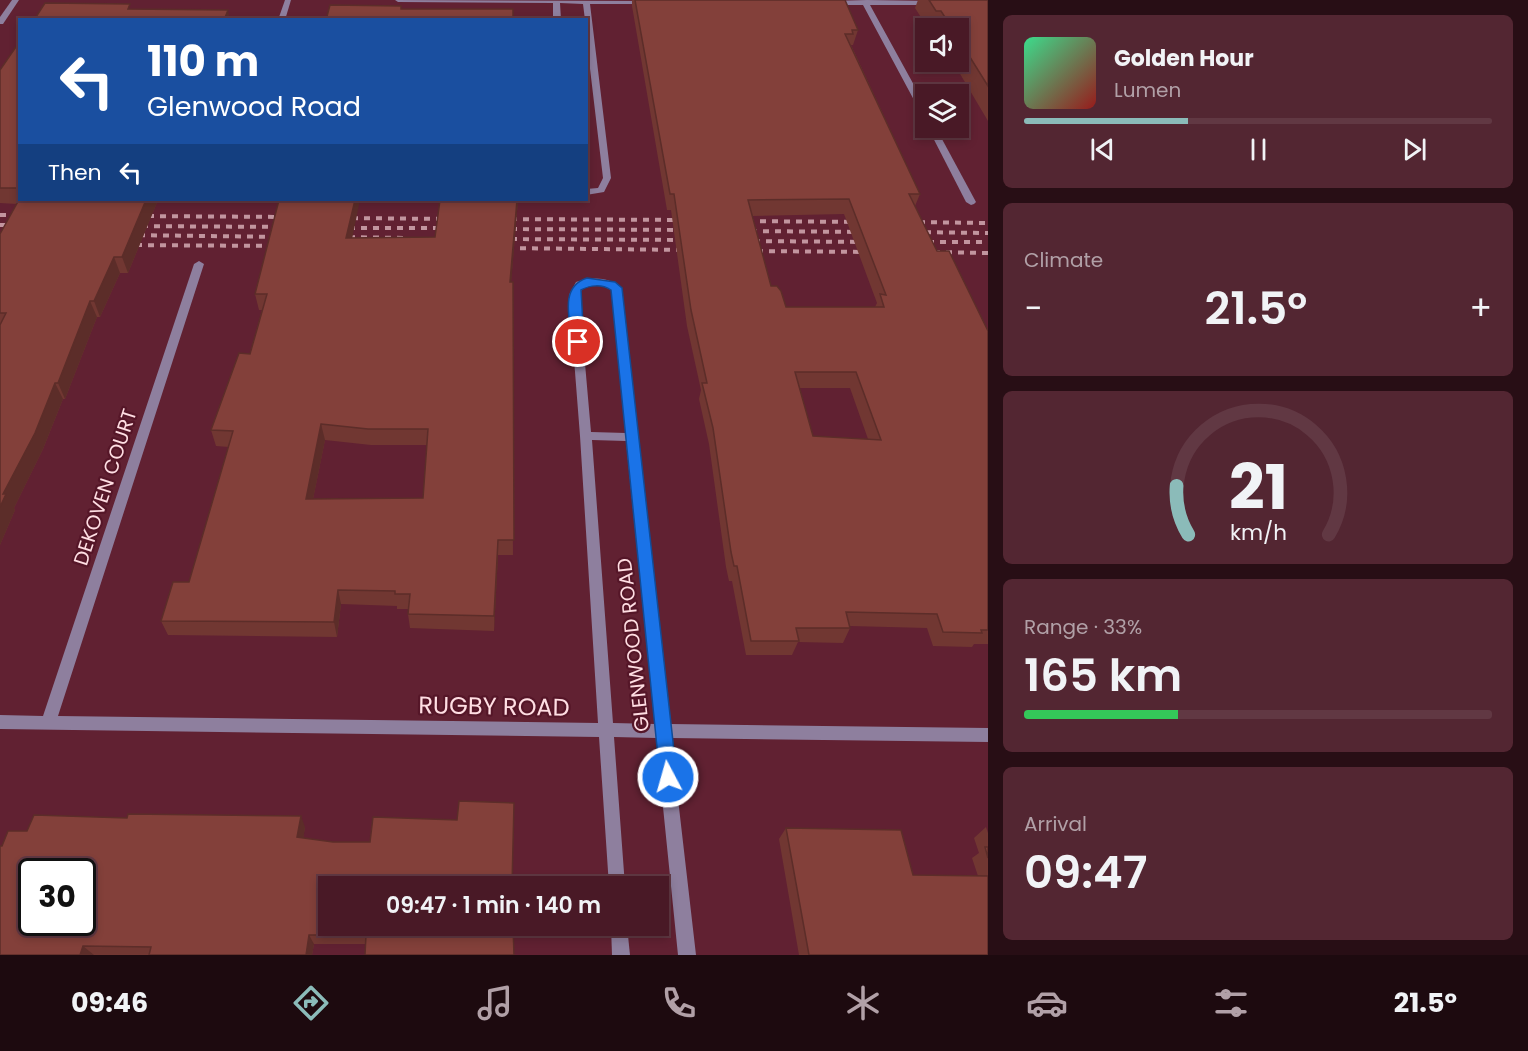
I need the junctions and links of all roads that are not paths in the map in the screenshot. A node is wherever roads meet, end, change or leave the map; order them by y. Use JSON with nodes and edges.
{"nodes":[{"id":1,"x":16,"y":0,"type":"edge"},
{"id":2,"x":288,"y":0,"type":"edge"},
{"id":3,"x":398,"y":0,"type":"edge"},
{"id":4,"x":556,"y":1,"type":"edge"},
{"id":5,"x":586,"y":1,"type":"edge"},
{"id":6,"x":865,"y":1,"type":"edge"},
{"id":7,"x":660,"y":2,"type":"edge"},
{"id":8,"x":821,"y":3,"type":"edge"},
{"id":9,"x":944,"y":3,"type":"edge"},
{"id":10,"x":282,"y":18,"type":"edge"},
{"id":11,"x":557,"y":18,"type":"edge"},
{"id":12,"x":588,"y":18,"type":"edge"},
{"id":13,"x":588,"y":18,"type":"edge"},
{"id":14,"x":0,"y":22,"type":"edge"},
{"id":15,"x":915,"y":94,"type":"edge"},
{"id":16,"x":588,"y":97,"type":"edge"},
{"id":17,"x":597,"y":97,"type":"junction"},
{"id":18,"x":937,"y":138,"type":"edge"},
{"id":19,"x":588,"y":192,"type":"edge"},
{"id":20,"x":972,"y":202,"type":"dead end"},
{"id":21,"x":200,"y":264,"type":"dead end"},
{"id":22,"x":586,"y":436,"type":"junction"},
{"id":23,"x":631,"y":437,"type":"junction"},
{"id":24,"x":0,"y":722,"type":"edge"},
{"id":25,"x":48,"y":723,"type":"junction"},
{"id":26,"x":607,"y":730,"type":"junction"},
{"id":27,"x":663,"y":731,"type":"junction"},
{"id":28,"x":988,"y":735,"type":"edge"},
{"id":29,"x":615,"y":876,"type":"edge"},
{"id":30,"x":620,"y":936,"type":"edge"},
{"id":31,"x":621,"y":955,"type":"edge"},
{"id":32,"x":687,"y":955,"type":"edge"}],
"edges":[{"from":1,"to":14,"type":"street"},
{"from":2,"to":10,"type":"street"},
{"from":3,"to":4,"type":"street"},
{"from":4,"to":5,"type":"street"},
{"from":4,"to":11,"type":"street"},
{"from":5,"to":7,"type":"street"},
{"from":5,"to":13,"type":"street"},
{"from":6,"to":8,"type":"street"},
{"from":6,"to":9,"type":"street"},
{"from":6,"to":15,"type":"street"},
{"from":12,"to":17,"type":"street"},
{"from":16,"to":17,"type":"street"},
{"from":17,"to":19,"type":"street"},
{"from":18,"to":20,"type":"street"},
{"from":21,"to":25,"type":"street","name":"DEKOVEN COURT"},
{"from":22,"to":23,"type":"street"},
{"from":22,"to":23,"type":"street","name":"GLENWOOD ROAD"},
{"from":22,"to":26,"type":"street","name":"GLENWOOD ROAD"},
{"from":23,"to":27,"type":"street","name":"GLENWOOD ROAD"},
{"from":24,"to":25,"type":"street","name":"RUGBY ROAD"},
{"from":25,"to":26,"type":"street","name":"RUGBY ROAD"},
{"from":26,"to":27,"type":"street","name":"RUGBY ROAD"},
{"from":26,"to":29,"type":"street","name":"GLENWOOD ROAD"},
{"from":27,"to":28,"type":"street","name":"RUGBY ROAD"},
{"from":27,"to":32,"type":"street","name":"GLENWOOD ROAD"},
{"from":30,"to":31,"type":"street"}]}
